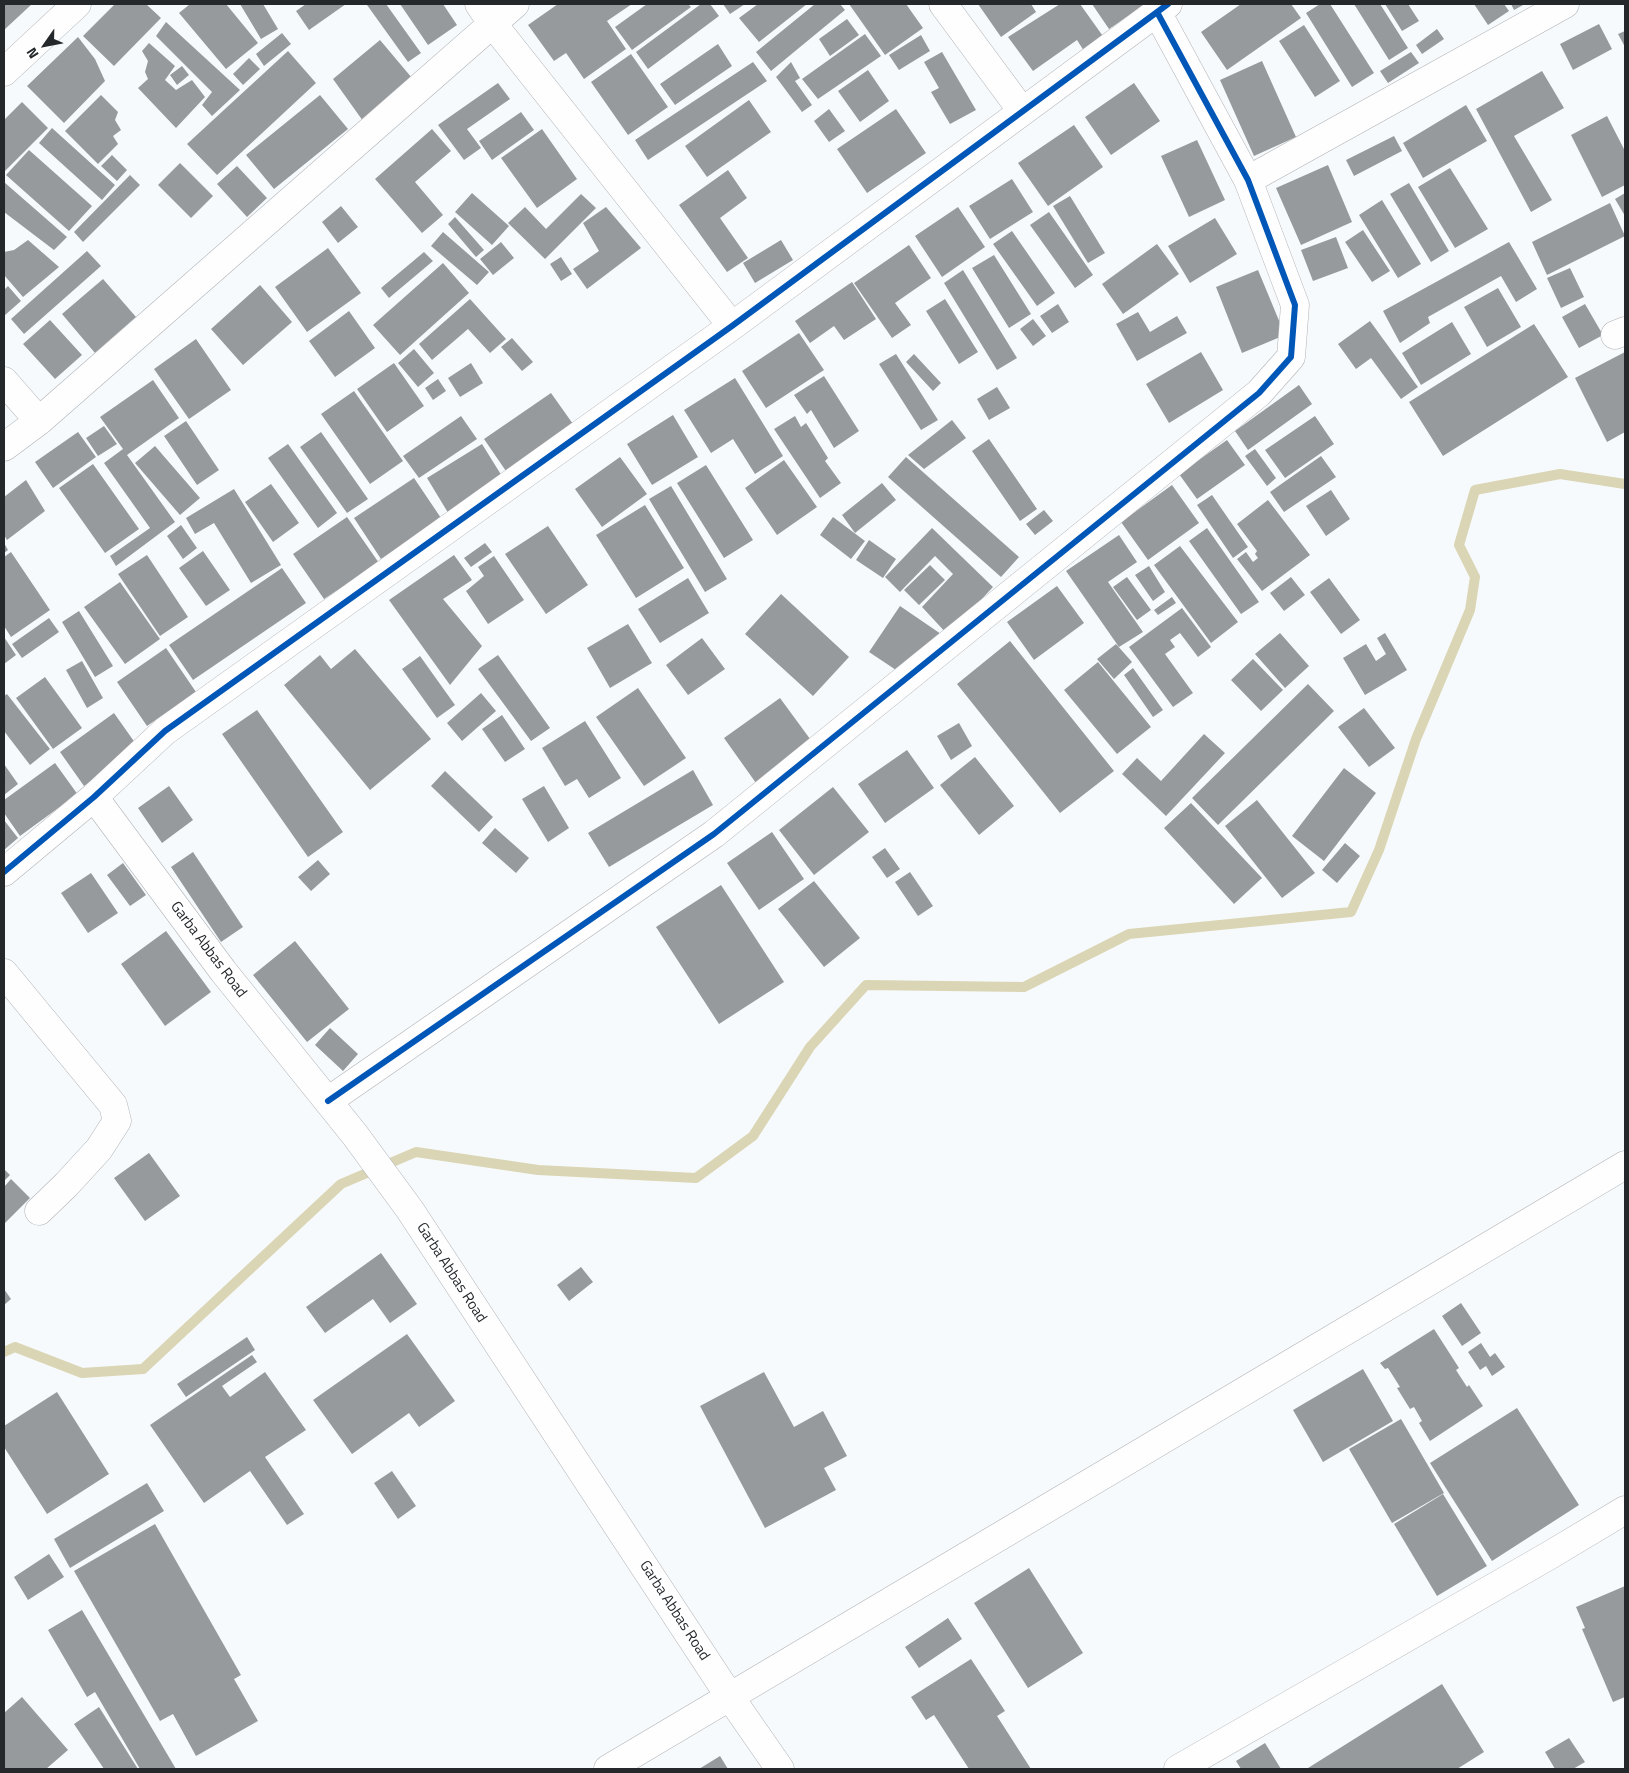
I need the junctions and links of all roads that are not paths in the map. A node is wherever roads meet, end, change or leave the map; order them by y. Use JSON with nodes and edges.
{"nodes":[{"id":1,"x":76,"y":4,"type":"edge"},
{"id":2,"x":515,"y":4,"type":"edge"},
{"id":3,"x":942,"y":4,"type":"edge"},
{"id":4,"x":1565,"y":4,"type":"edge"},
{"id":5,"x":1163,"y":8,"type":"edge"},
{"id":6,"x":486,"y":13,"type":"edge"},
{"id":7,"x":4,"y":72,"type":"edge"},
{"id":8,"x":1022,"y":111,"type":"junction"},
{"id":9,"x":1248,"y":180,"type":"junction"},
{"id":10,"x":732,"y":326,"type":"junction"},
{"id":11,"x":4,"y":381,"type":"edge"},
{"id":12,"x":39,"y":421,"type":"junction"},
{"id":13,"x":4,"y":447,"type":"edge"},
{"id":14,"x":94,"y":797,"type":"junction"},
{"id":15,"x":4,"y":872,"type":"edge"},
{"id":16,"x":4,"y":973,"type":"edge"},
{"id":17,"x":328,"y":1102,"type":"junction"},
{"id":18,"x":1625,"y":1165,"type":"edge"},
{"id":19,"x":39,"y":1211,"type":"dead end"},
{"id":20,"x":1625,"y":1510,"type":"edge"},
{"id":21,"x":730,"y":1697,"type":"junction"},
{"id":22,"x":608,"y":1769,"type":"edge"},
{"id":23,"x":780,"y":1769,"type":"edge"},
{"id":24,"x":1178,"y":1769,"type":"edge"}],
"edges":[{"from":1,"to":7,"type":"street"},
{"from":2,"to":6,"type":"street"},
{"from":3,"to":8,"type":"street"},
{"from":4,"to":9,"type":"street"},
{"from":5,"to":8,"type":"street"},
{"from":5,"to":9,"type":"street"},
{"from":6,"to":10,"type":"street"},
{"from":6,"to":12,"type":"street"},
{"from":8,"to":10,"type":"street"},
{"from":9,"to":17,"type":"street"},
{"from":10,"to":14,"type":"street"},
{"from":11,"to":12,"type":"street"},
{"from":12,"to":13,"type":"street"},
{"from":14,"to":15,"type":"street"},
{"from":14,"to":17,"type":"street","name":"Garba Abbas Road"},
{"from":16,"to":19,"type":"street"},
{"from":17,"to":21,"type":"street","name":"Garba Abbas Road"},
{"from":18,"to":21,"type":"street"},
{"from":20,"to":24,"type":"street"},
{"from":21,"to":22,"type":"street"},
{"from":21,"to":23,"type":"street","name":"Garba Abbas Road"}]}
